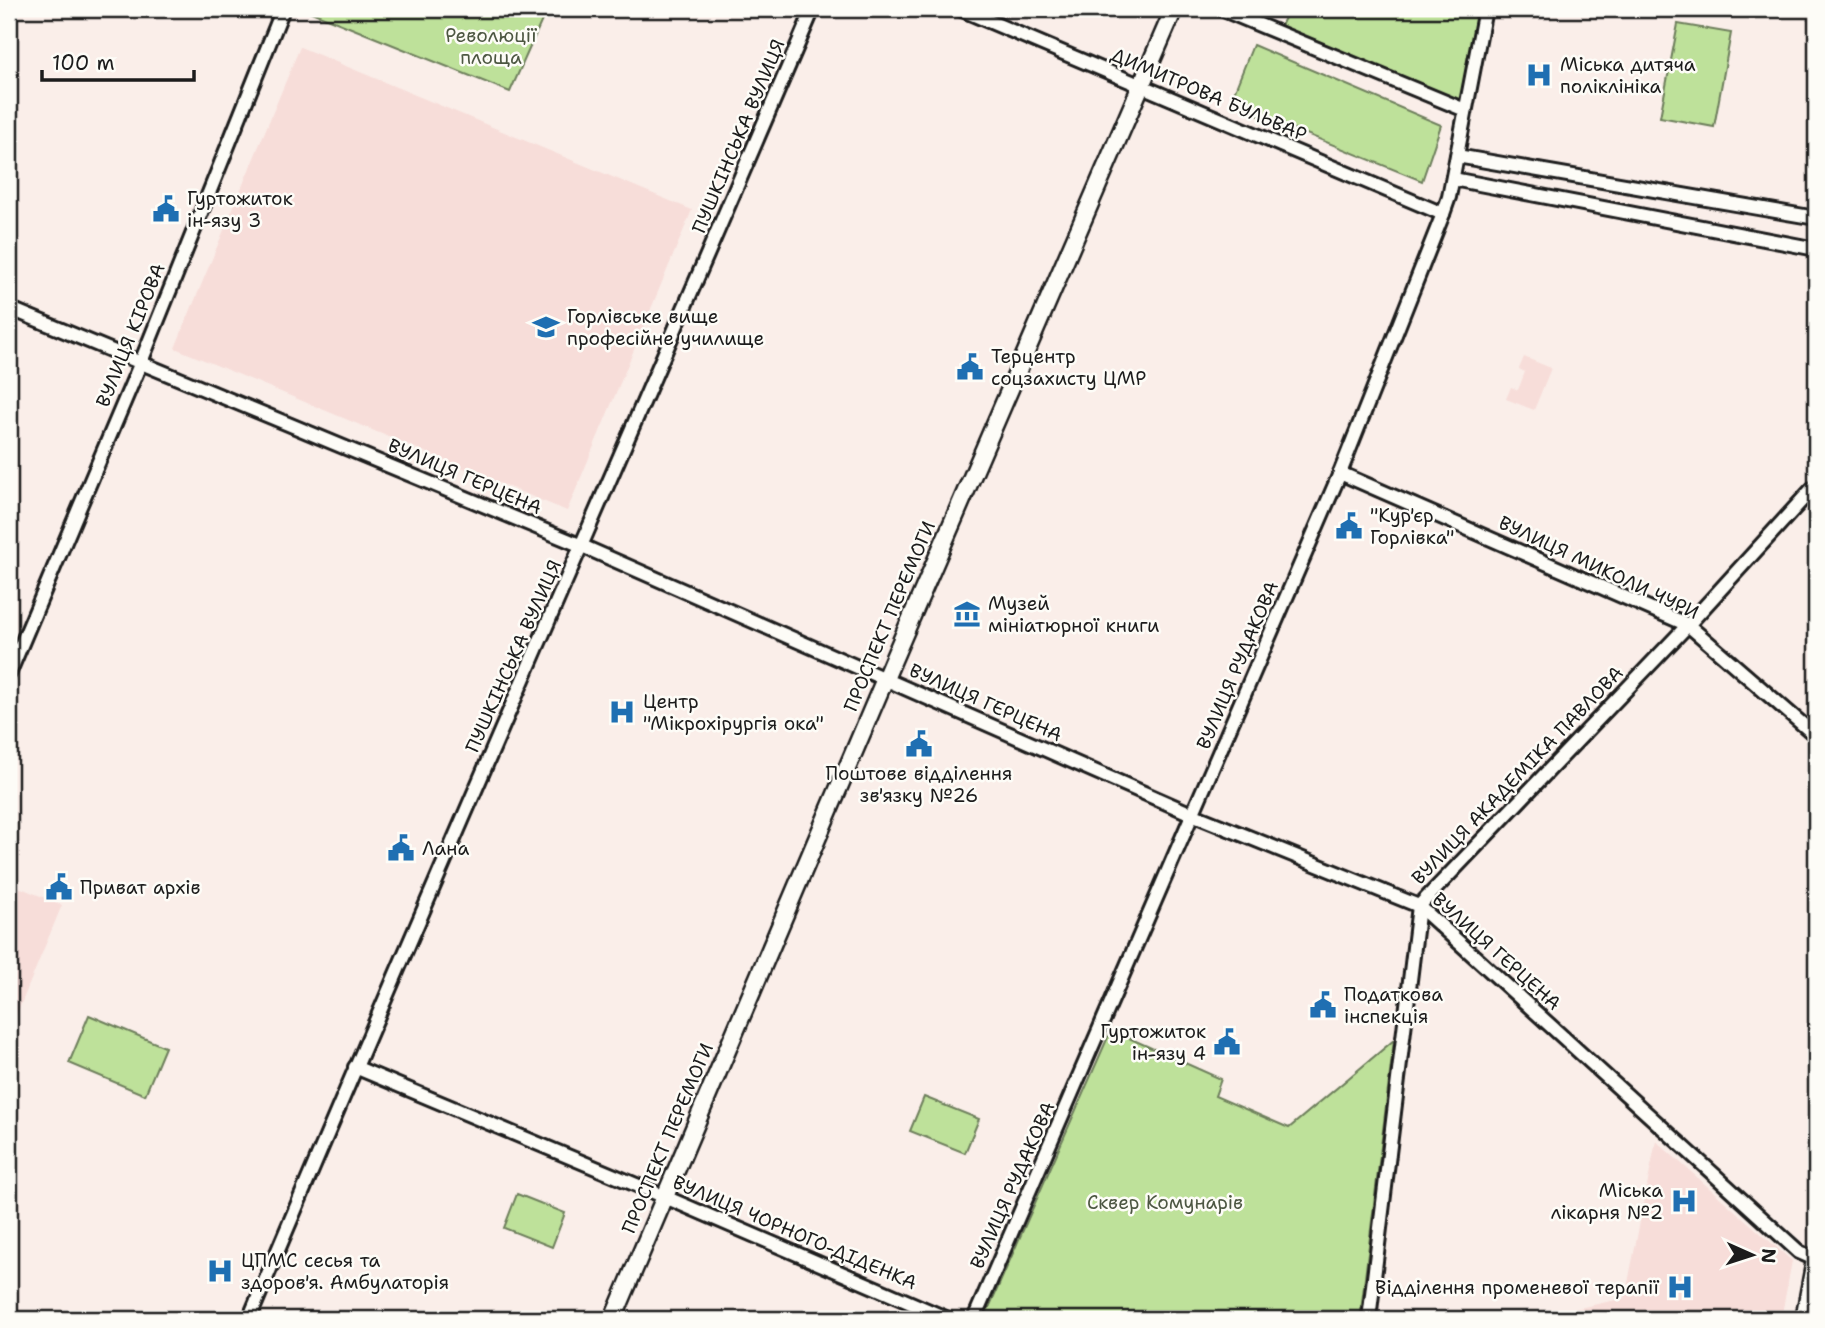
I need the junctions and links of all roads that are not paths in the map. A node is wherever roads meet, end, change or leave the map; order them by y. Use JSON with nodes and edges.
{"nodes":[{"id":1,"x":283,"y":9,"type":"edge"},
{"id":2,"x":813,"y":9,"type":"edge"},
{"id":3,"x":960,"y":9,"type":"edge"},
{"id":4,"x":1174,"y":9,"type":"edge"},
{"id":5,"x":1221,"y":9,"type":"edge"},
{"id":6,"x":1485,"y":9,"type":"edge"},
{"id":7,"x":1141,"y":86,"type":"junction"},
{"id":8,"x":1465,"y":110,"type":"junction"},
{"id":9,"x":1457,"y":156,"type":"junction"},
{"id":10,"x":1452,"y":179,"type":"junction"},
{"id":11,"x":1443,"y":214,"type":"junction"},
{"id":12,"x":1816,"y":218,"type":"edge"},
{"id":13,"x":1816,"y":249,"type":"edge"},
{"id":14,"x":9,"y":308,"type":"edge"},
{"id":15,"x":141,"y":362,"type":"junction"},
{"id":16,"x":1340,"y":473,"type":"junction"},
{"id":17,"x":1814,"y":490,"type":"edge"},
{"id":18,"x":583,"y":546,"type":"junction"},
{"id":19,"x":1688,"y":625,"type":"junction"},
{"id":20,"x":9,"y":674,"type":"edge"},
{"id":21,"x":885,"y":679,"type":"junction"},
{"id":22,"x":1816,"y":736,"type":"edge"},
{"id":23,"x":1194,"y":815,"type":"junction"},
{"id":24,"x":1419,"y":906,"type":"junction"},
{"id":25,"x":355,"y":1067,"type":"junction"},
{"id":26,"x":665,"y":1197,"type":"junction"},
{"id":27,"x":1816,"y":1258,"type":"edge"},
{"id":28,"x":249,"y":1319,"type":"edge"},
{"id":29,"x":613,"y":1319,"type":"edge"},
{"id":30,"x":948,"y":1319,"type":"edge"},
{"id":31,"x":974,"y":1319,"type":"edge"},
{"id":32,"x":1369,"y":1319,"type":"edge"},
{"id":33,"x":1804,"y":1319,"type":"edge"}],
"edges":[{"from":1,"to":15,"type":"street","name":"ВУЛИЦЯ КІРОВА"},
{"from":2,"to":18,"type":"street","name":"ПУШКІНСЬКА ВУЛИЦЯ"},
{"from":3,"to":7,"type":"street","name":"ДИМИТРОВА БУЛЬВАР"},
{"from":4,"to":7,"type":"main road","name":"ПРОСПЕКТ ПЕРЕМОГИ"},
{"from":5,"to":8,"type":"street"},
{"from":6,"to":8,"type":"street","name":"ВУЛИЦЯ РУДАКОВА"},
{"from":7,"to":11,"type":"street","name":"ДИМИТРОВА БУЛЬВАР"},
{"from":7,"to":21,"type":"main road","name":"ПРОСПЕКТ ПЕРЕМОГИ"},
{"from":8,"to":9,"type":"street","name":"ВУЛИЦЯ РУДАКОВА"},
{"from":9,"to":10,"type":"street","name":"ВУЛИЦЯ РУДАКОВА"},
{"from":9,"to":12,"type":"street"},
{"from":10,"to":11,"type":"street","name":"ВУЛИЦЯ РУДАКОВА"},
{"from":10,"to":13,"type":"street"},
{"from":11,"to":16,"type":"street","name":"ВУЛИЦЯ РУДАКОВА"},
{"from":14,"to":15,"type":"street","name":"ВУЛИЦЯ ГЕРЦЕНА"},
{"from":15,"to":18,"type":"street","name":"ВУЛИЦЯ ГЕРЦЕНА"},
{"from":15,"to":20,"type":"street","name":"ВУЛИЦЯ КІРОВА"},
{"from":16,"to":19,"type":"street","name":"ВУЛИЦЯ МИКОЛИ ЧУРИ"},
{"from":16,"to":23,"type":"street","name":"ВУЛИЦЯ РУДАКОВА"},
{"from":17,"to":19,"type":"street","name":"ВУЛИЦЯ АКАДЕМІКА ПАВЛОВА"},
{"from":18,"to":21,"type":"street","name":"ВУЛИЦЯ ГЕРЦЕНА"},
{"from":18,"to":25,"type":"street","name":"ПУШКІНСЬКА ВУЛИЦЯ"},
{"from":19,"to":22,"type":"street","name":"ВУЛИЦЯ МИКОЛИ ЧУРИ"},
{"from":19,"to":24,"type":"street","name":"ВУЛИЦЯ АКАДЕМІКА ПАВЛОВА"},
{"from":21,"to":23,"type":"street","name":"ВУЛИЦЯ ГЕРЦЕНА"},
{"from":21,"to":26,"type":"main road","name":"ПРОСПЕКТ ПЕРЕМОГИ"},
{"from":23,"to":24,"type":"street","name":"ВУЛИЦЯ ГЕРЦЕНА"},
{"from":23,"to":31,"type":"street","name":"ВУЛИЦЯ РУДАКОВА"},
{"from":24,"to":27,"type":"street","name":"ВУЛИЦЯ ГЕРЦЕНА"},
{"from":24,"to":32,"type":"street","name":"ВУЛИЦЯ АКАДЕМІКА ПАВЛОВА"},
{"from":25,"to":26,"type":"street","name":"ВУЛИЦЯ ЧОРНОГО-ДІДЕНКА"},
{"from":25,"to":28,"type":"street","name":"ПУШКІНСЬКА ВУЛИЦЯ"},
{"from":26,"to":29,"type":"main road","name":"ПРОСПЕКТ ПЕРЕМОГИ"},
{"from":26,"to":30,"type":"street","name":"ВУЛИЦЯ ЧОРНОГО-ДІДЕНКА"},
{"from":27,"to":33,"type":"main road"}]}
